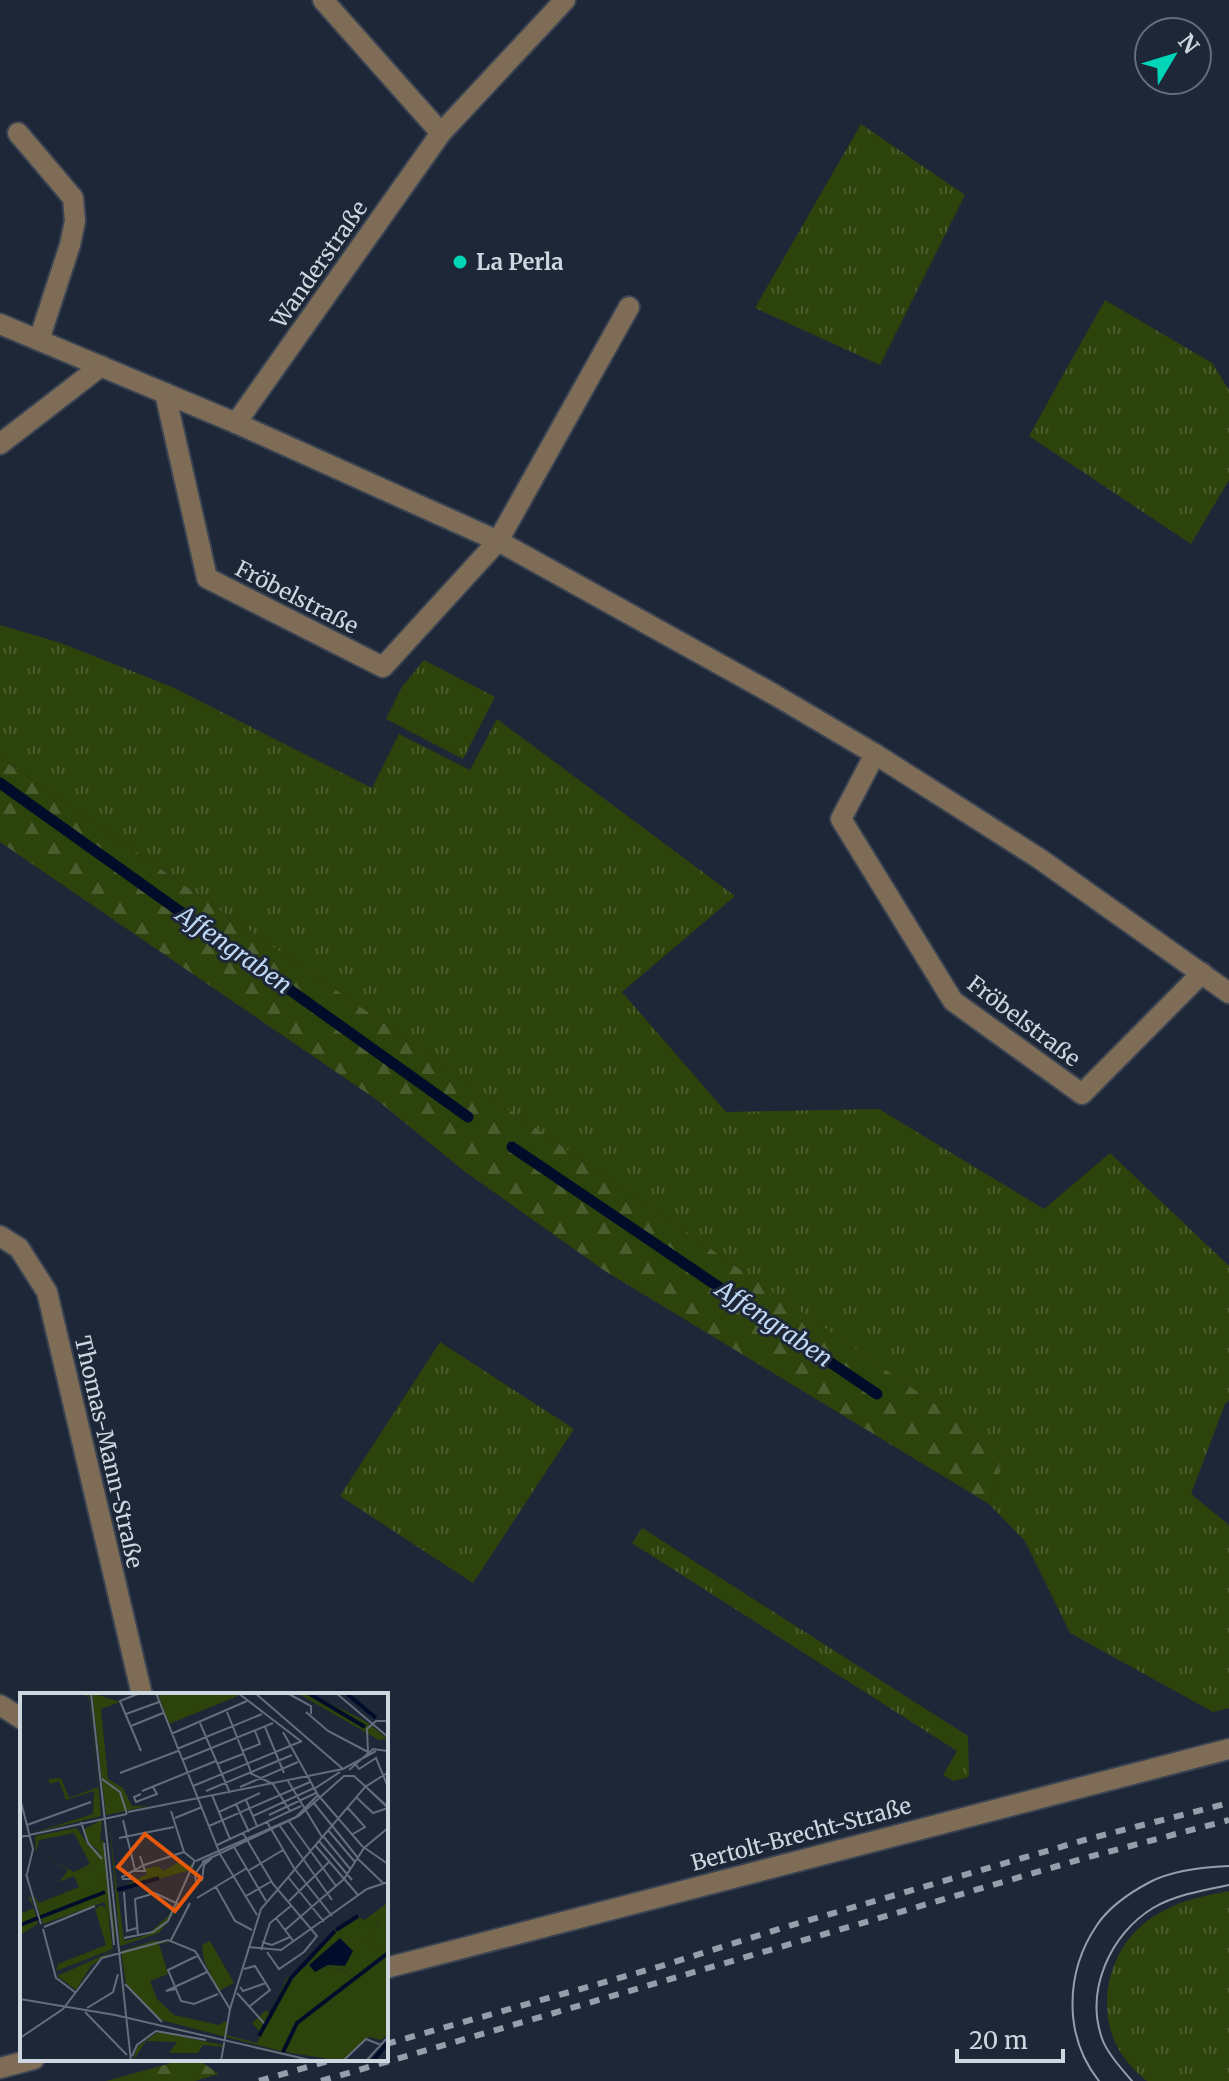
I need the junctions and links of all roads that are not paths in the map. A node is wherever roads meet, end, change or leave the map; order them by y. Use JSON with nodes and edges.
{"nodes":[{"id":1,"x":323,"y":0,"type":"edge"},
{"id":2,"x":565,"y":0,"type":"edge"},
{"id":3,"x":18,"y":133,"type":"dead end"},
{"id":4,"x":441,"y":133,"type":"junction"},
{"id":5,"x":629,"y":307,"type":"dead end"},
{"id":6,"x":0,"y":324,"type":"edge"},
{"id":7,"x":39,"y":340,"type":"junction"},
{"id":8,"x":101,"y":366,"type":"junction"},
{"id":9,"x":165,"y":393,"type":"junction"},
{"id":10,"x":236,"y":423,"type":"junction"},
{"id":11,"x":0,"y":444,"type":"edge"},
{"id":12,"x":498,"y":541,"type":"junction"},
{"id":13,"x":875,"y":754,"type":"junction"},
{"id":14,"x":1202,"y":973,"type":"junction"},
{"id":15,"x":1229,"y":993,"type":"edge"},
{"id":16,"x":0,"y":1236,"type":"edge"},
{"id":17,"x":142,"y":1693,"type":"edge"},
{"id":18,"x":0,"y":1705,"type":"edge"},
{"id":19,"x":20,"y":1718,"type":"edge"},
{"id":20,"x":1229,"y":1749,"type":"edge"},
{"id":21,"x":388,"y":1967,"type":"edge"},
{"id":22,"x":26,"y":2061,"type":"edge"},
{"id":23,"x":0,"y":2068,"type":"edge"}],
"edges":[{"from":1,"to":4,"type":"street"},
{"from":2,"to":4,"type":"street","name":"Wanderstraße"},
{"from":3,"to":7,"type":"street"},
{"from":4,"to":10,"type":"street","name":"Wanderstraße"},
{"from":5,"to":12,"type":"street"},
{"from":6,"to":7,"type":"street"},
{"from":7,"to":8,"type":"street"},
{"from":8,"to":9,"type":"street"},
{"from":8,"to":11,"type":"street"},
{"from":9,"to":10,"type":"street"},
{"from":9,"to":12,"type":"street","name":"Fröbelstraße"},
{"from":10,"to":12,"type":"street"},
{"from":12,"to":13,"type":"street"},
{"from":13,"to":14,"type":"street"},
{"from":13,"to":14,"type":"street","name":"Fröbelstraße"},
{"from":14,"to":15,"type":"street"},
{"from":16,"to":17,"type":"street","name":"Thomas-Mann-Straße"},
{"from":18,"to":19,"type":"street"},
{"from":20,"to":21,"type":"street","name":"Bertolt-Brecht-Straße"},
{"from":22,"to":23,"type":"street"}]}
